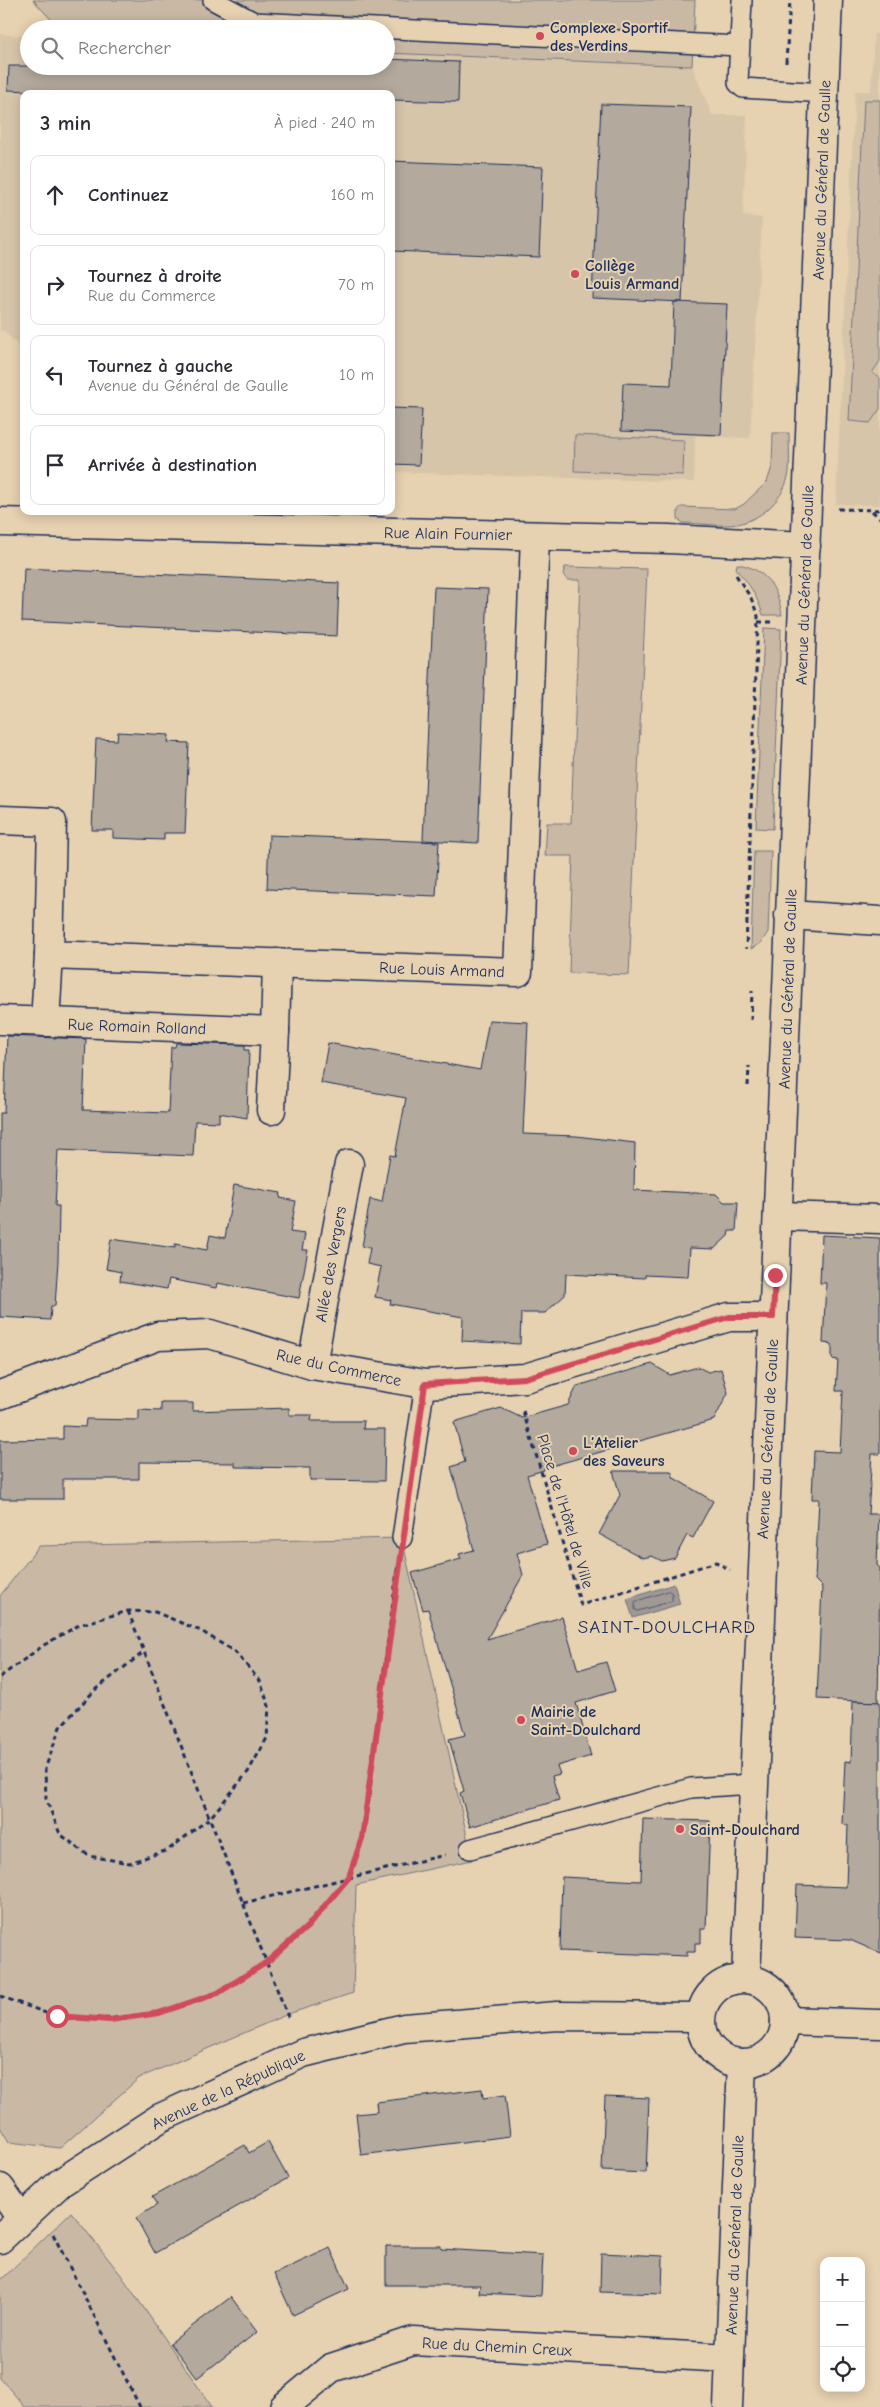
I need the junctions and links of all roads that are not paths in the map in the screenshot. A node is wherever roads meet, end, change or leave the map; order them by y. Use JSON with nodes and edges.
{"nodes":[{"id":1,"x":212,"y":0,"type":"edge"},
{"id":2,"x":742,"y":0,"type":"edge"},
{"id":3,"x":828,"y":0,"type":"edge"},
{"id":4,"x":250,"y":20,"type":"edge"},
{"id":5,"x":395,"y":29,"type":"edge"},
{"id":6,"x":739,"y":46,"type":"junction"},
{"id":7,"x":824,"y":92,"type":"junction"},
{"id":8,"x":0,"y":522,"type":"edge"},
{"id":9,"x":535,"y":536,"type":"junction"},
{"id":10,"x":806,"y":546,"type":"junction"},
{"id":11,"x":0,"y":820,"type":"edge"},
{"id":12,"x":790,"y":916,"type":"junction"},
{"id":13,"x":880,"y":921,"type":"edge"},
{"id":14,"x":49,"y":955,"type":"junction"},
{"id":15,"x":277,"y":963,"type":"junction"},
{"id":16,"x":0,"y":1020,"type":"edge"},
{"id":17,"x":45,"y":1022,"type":"junction"},
{"id":18,"x":274,"y":1031,"type":"junction"},
{"id":19,"x":271,"y":1110,"type":"dead end"},
{"id":20,"x":349,"y":1164,"type":"dead end"},
{"id":21,"x":778,"y":1216,"type":"junction"},
{"id":22,"x":880,"y":1219,"type":"edge"},
{"id":23,"x":773,"y":1317,"type":"junction"},
{"id":24,"x":312,"y":1364,"type":"junction"},
{"id":25,"x":425,"y":1384,"type":"junction"},
{"id":26,"x":0,"y":1395,"type":"edge"},
{"id":27,"x":402,"y":1538,"type":"road end"},
{"id":28,"x":753,"y":1784,"type":"junction"},
{"id":29,"x":470,"y":1849,"type":"road end"},
{"id":30,"x":746,"y":1979,"type":"junction"},
{"id":31,"x":700,"y":2017,"type":"junction"},
{"id":32,"x":786,"y":2021,"type":"junction"},
{"id":33,"x":880,"y":2024,"type":"edge"},
{"id":34,"x":742,"y":2063,"type":"junction"},
{"id":35,"x":0,"y":2188,"type":"edge"},
{"id":36,"x":21,"y":2218,"type":"junction"},
{"id":37,"x":0,"y":2239,"type":"edge"},
{"id":38,"x":729,"y":2358,"type":"junction"},
{"id":39,"x":284,"y":2407,"type":"edge"},
{"id":40,"x":728,"y":2407,"type":"edge"}],
"edges":[{"from":1,"to":4,"type":"lane"},
{"from":2,"to":6,"type":"lane"},
{"from":3,"to":7,"type":"street","name":"Avenue du Général de Gaulle"},
{"from":5,"to":6,"type":"lane"},
{"from":6,"to":7,"type":"lane"},
{"from":7,"to":10,"type":"street","name":"Avenue du Général de Gaulle"},
{"from":8,"to":9,"type":"street","name":"Rue Alain Fournier"},
{"from":9,"to":10,"type":"street","name":"Rue Alain Fournier"},
{"from":9,"to":15,"type":"street","name":"Rue Louis Armand"},
{"from":10,"to":12,"type":"street","name":"Avenue du Général de Gaulle"},
{"from":11,"to":14,"type":"street"},
{"from":12,"to":13,"type":"street"},
{"from":12,"to":21,"type":"street","name":"Avenue du Général de Gaulle"},
{"from":14,"to":15,"type":"street","name":"Rue Louis Armand"},
{"from":14,"to":17,"type":"street"},
{"from":15,"to":18,"type":"street"},
{"from":16,"to":17,"type":"street","name":"Rue Romain Rolland"},
{"from":17,"to":18,"type":"street","name":"Rue Romain Rolland"},
{"from":18,"to":19,"type":"street"},
{"from":20,"to":24,"type":"street","name":"Allée des Vergers"},
{"from":21,"to":22,"type":"street"},
{"from":21,"to":23,"type":"street","name":"Avenue du Général de Gaulle"},
{"from":23,"to":25,"type":"street","name":"Rue du Commerce"},
{"from":23,"to":28,"type":"street","name":"Avenue du Général de Gaulle"},
{"from":24,"to":25,"type":"street","name":"Rue du Commerce"},
{"from":24,"to":26,"type":"street","name":"Rue du Commerce"},
{"from":25,"to":27,"type":"lane"},
{"from":28,"to":29,"type":"lane"},
{"from":28,"to":30,"type":"street","name":"Avenue du Général de Gaulle"},
{"from":30,"to":31,"type":"street"},
{"from":30,"to":32,"type":"street"},
{"from":31,"to":34,"type":"street"},
{"from":31,"to":36,"type":"street","name":"Avenue de la République"},
{"from":32,"to":33,"type":"street"},
{"from":32,"to":34,"type":"street"},
{"from":34,"to":38,"type":"street","name":"Avenue du Général de Gaulle"},
{"from":35,"to":36,"type":"street"},
{"from":36,"to":37,"type":"street","name":"Avenue de la République"},
{"from":38,"to":39,"type":"street","name":"Rue du Chemin Creux"},
{"from":38,"to":40,"type":"street","name":"Avenue du Général de Gaulle"}]}
